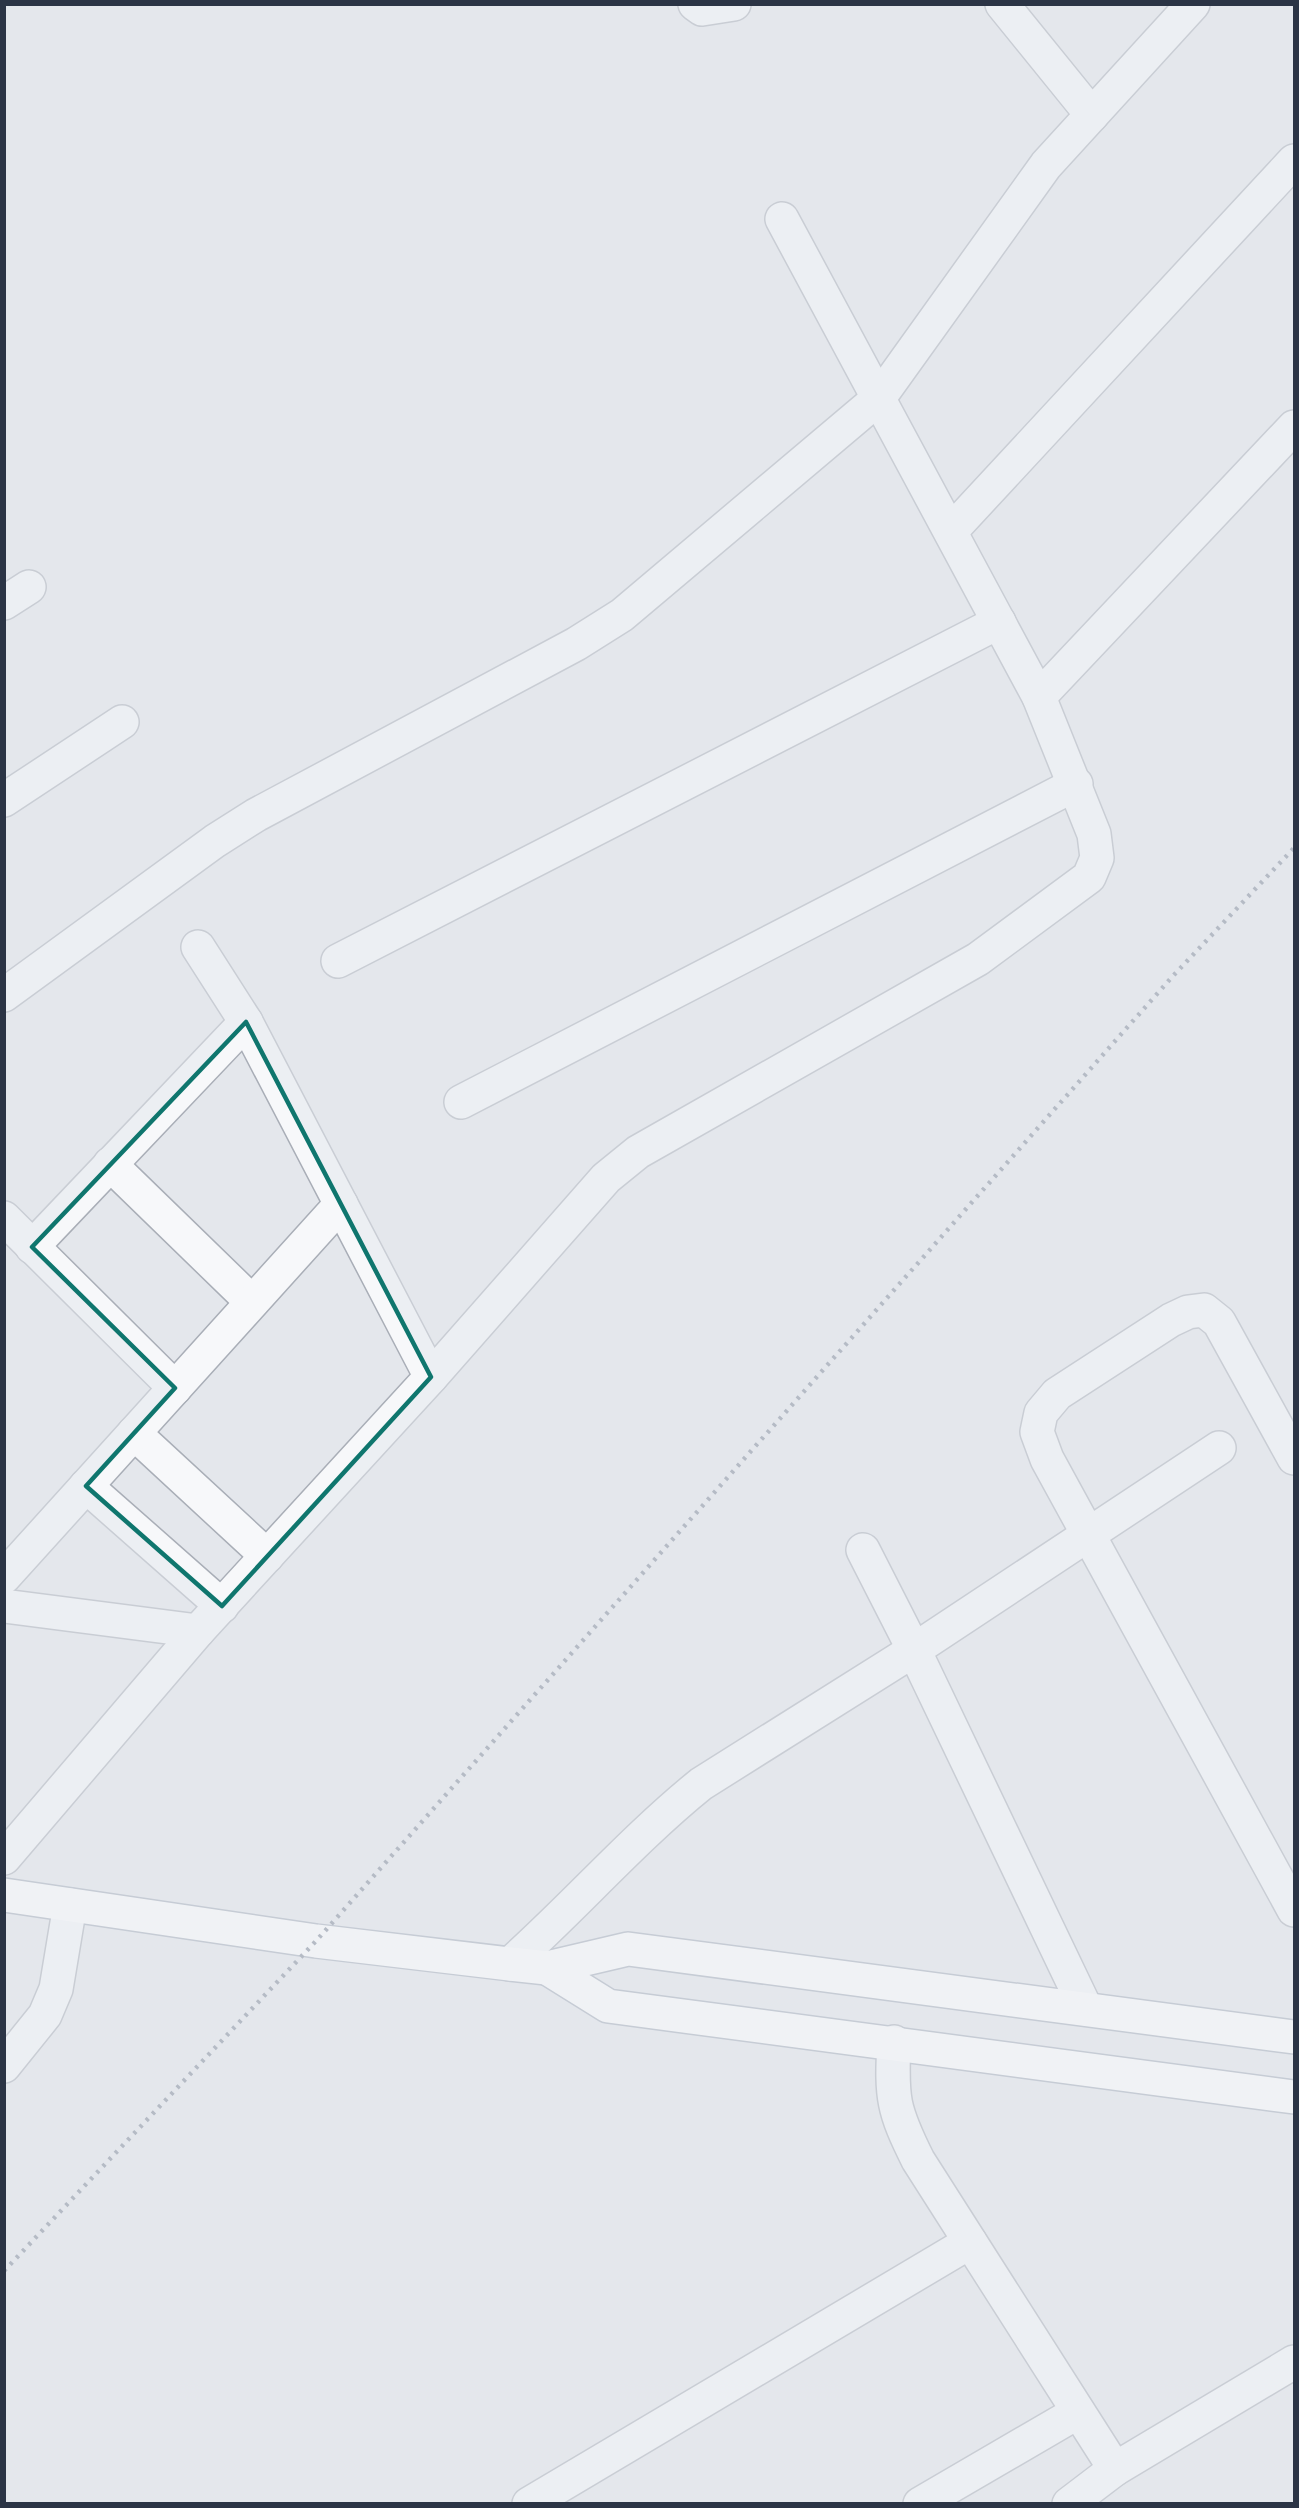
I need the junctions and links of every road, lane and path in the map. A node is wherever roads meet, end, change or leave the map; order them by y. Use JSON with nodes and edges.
{"nodes":[{"id":1,"x":695,"y":4,"type":"edge"},
{"id":2,"x":734,"y":4,"type":"edge"},
{"id":3,"x":1002,"y":4,"type":"edge"},
{"id":4,"x":1193,"y":4,"type":"edge"},
{"id":5,"x":1092,"y":115,"type":"junction"},
{"id":6,"x":1294,"y":161,"type":"edge"},
{"id":7,"x":783,"y":219,"type":"dead end"},
{"id":8,"x":879,"y":398,"type":"junction"},
{"id":9,"x":1294,"y":427,"type":"edge"},
{"id":10,"x":951,"y":531,"type":"junction"},
{"id":11,"x":999,"y":622,"type":"junction"},
{"id":12,"x":1039,"y":697,"type":"junction"},
{"id":13,"x":122,"y":722,"type":"dead end"},
{"id":14,"x":1076,"y":784,"type":"junction"},
{"id":15,"x":4,"y":800,"type":"edge"},
{"id":16,"x":198,"y":947,"type":"dead end"},
{"id":17,"x":338,"y":961,"type":"dead end"},
{"id":18,"x":5,"y":994,"type":"edge"},
{"id":19,"x":246,"y":1022,"type":"junction"},
{"id":20,"x":461,"y":1102,"type":"dead end"},
{"id":21,"x":110,"y":1164,"type":"junction"},
{"id":22,"x":341,"y":1204,"type":"junction"},
{"id":23,"x":4,"y":1218,"type":"edge"},
{"id":24,"x":32,"y":1247,"type":"junction"},
{"id":25,"x":252,"y":1302,"type":"junction"},
{"id":26,"x":431,"y":1377,"type":"junction"},
{"id":27,"x":175,"y":1388,"type":"junction"},
{"id":28,"x":134,"y":1433,"type":"junction"},
{"id":29,"x":1219,"y":1448,"type":"dead end"},
{"id":30,"x":1294,"y":1458,"type":"edge"},
{"id":31,"x":86,"y":1486,"type":"junction"},
{"id":32,"x":1088,"y":1534,"type":"junction"},
{"id":33,"x":863,"y":1550,"type":"dead end"},
{"id":34,"x":267,"y":1556,"type":"junction"},
{"id":35,"x":4,"y":1576,"type":"edge"},
{"id":36,"x":4,"y":1606,"type":"edge"},
{"id":37,"x":222,"y":1606,"type":"junction"},
{"id":38,"x":198,"y":1631,"type":"junction"},
{"id":39,"x":914,"y":1650,"type":"junction"},
{"id":40,"x":4,"y":1858,"type":"edge"},
{"id":41,"x":4,"y":1895,"type":"edge"},
{"id":42,"x":70,"y":1905,"type":"junction"},
{"id":43,"x":1294,"y":1910,"type":"edge"},
{"id":44,"x":510,"y":1964,"type":"junction"},
{"id":45,"x":547,"y":1968,"type":"junction"},
{"id":46,"x":1086,"y":2009,"type":"junction"},
{"id":47,"x":1294,"y":2037,"type":"edge"},
{"id":48,"x":894,"y":2042,"type":"junction"},
{"id":49,"x":4,"y":2066,"type":"edge"},
{"id":50,"x":1294,"y":2097,"type":"edge"},
{"id":51,"x":970,"y":2242,"type":"junction"},
{"id":52,"x":1294,"y":2362,"type":"edge"},
{"id":53,"x":1078,"y":2412,"type":"junction"},
{"id":54,"x":1115,"y":2469,"type":"junction"},
{"id":55,"x":529,"y":2504,"type":"edge"},
{"id":56,"x":920,"y":2504,"type":"edge"},
{"id":57,"x":1068,"y":2504,"type":"edge"}],
"edges":[{"from":1,"to":2,"type":"street"},
{"from":3,"to":5,"type":"street"},
{"from":4,"to":5,"type":"street"},
{"from":5,"to":8,"type":"street"},
{"from":6,"to":10,"type":"street"},
{"from":7,"to":8,"type":"street"},
{"from":8,"to":10,"type":"street"},
{"from":8,"to":18,"type":"street"},
{"from":9,"to":12,"type":"street"},
{"from":10,"to":11,"type":"street"},
{"from":11,"to":12,"type":"street"},
{"from":11,"to":17,"type":"street"},
{"from":12,"to":14,"type":"street"},
{"from":13,"to":15,"type":"street"},
{"from":14,"to":20,"type":"street"},
{"from":14,"to":26,"type":"street"},
{"from":16,"to":19,"type":"street"},
{"from":19,"to":21,"type":"street"},
{"from":19,"to":22,"type":"street"},
{"from":21,"to":24,"type":"street"},
{"from":21,"to":25,"type":"street"},
{"from":22,"to":25,"type":"street"},
{"from":22,"to":26,"type":"street"},
{"from":23,"to":24,"type":"street"},
{"from":24,"to":27,"type":"street"},
{"from":25,"to":27,"type":"street"},
{"from":26,"to":34,"type":"street"},
{"from":27,"to":28,"type":"street"},
{"from":28,"to":31,"type":"street"},
{"from":28,"to":34,"type":"street"},
{"from":29,"to":32,"type":"street"},
{"from":30,"to":32,"type":"street"},
{"from":31,"to":35,"type":"street"},
{"from":31,"to":37,"type":"street"},
{"from":32,"to":39,"type":"street"},
{"from":32,"to":43,"type":"street"},
{"from":33,"to":39,"type":"street"},
{"from":34,"to":37,"type":"street"},
{"from":36,"to":38,"type":"street"},
{"from":37,"to":38,"type":"street"},
{"from":38,"to":40,"type":"street"},
{"from":39,"to":44,"type":"street"},
{"from":39,"to":46,"type":"street"},
{"from":41,"to":42,"type":"main road"},
{"from":42,"to":44,"type":"main road"},
{"from":42,"to":49,"type":"street"},
{"from":44,"to":45,"type":"main road"},
{"from":45,"to":46,"type":"main road"},
{"from":45,"to":48,"type":"main road"},
{"from":46,"to":47,"type":"main road"},
{"from":48,"to":50,"type":"main road"},
{"from":48,"to":51,"type":"street"},
{"from":51,"to":53,"type":"street"},
{"from":51,"to":55,"type":"street"},
{"from":52,"to":54,"type":"street"},
{"from":53,"to":54,"type":"street"},
{"from":53,"to":56,"type":"street"},
{"from":54,"to":57,"type":"street"}]}
